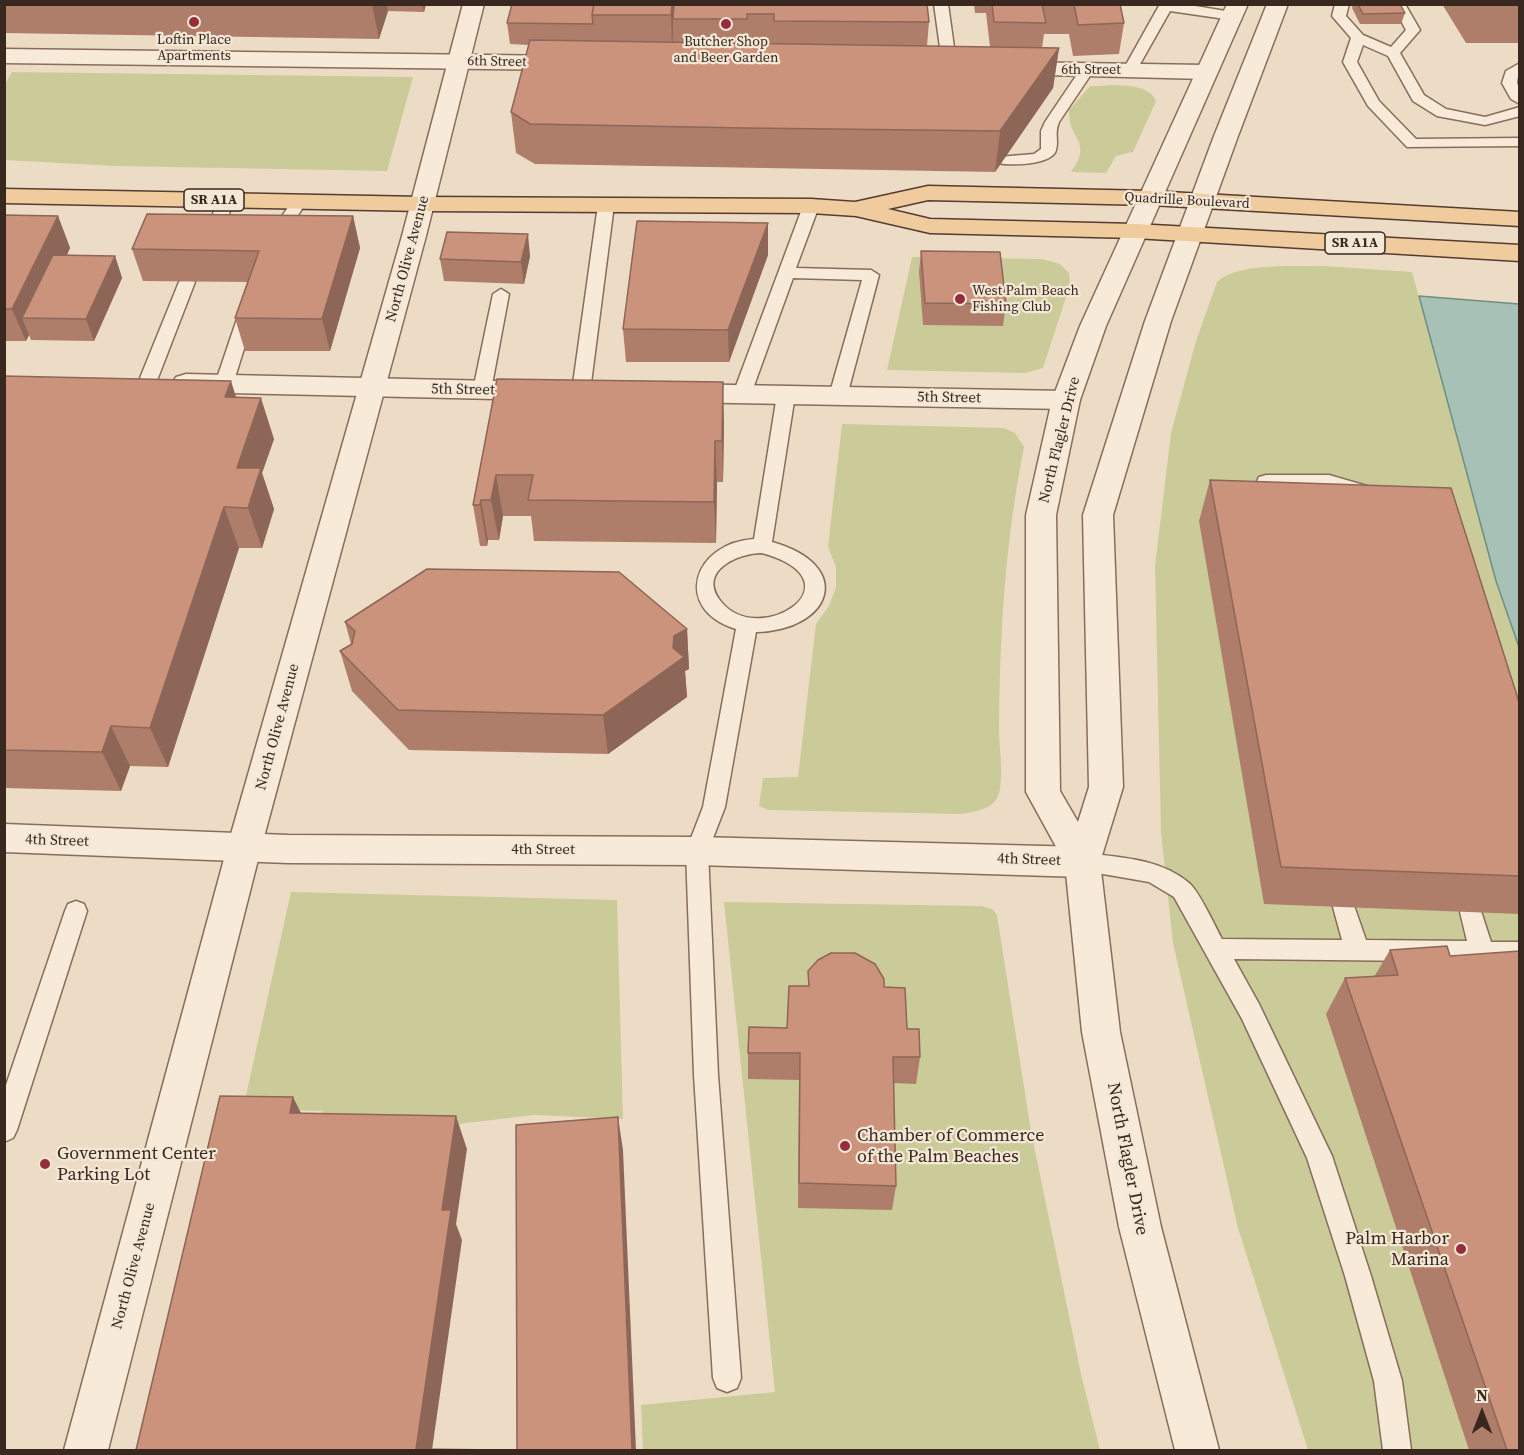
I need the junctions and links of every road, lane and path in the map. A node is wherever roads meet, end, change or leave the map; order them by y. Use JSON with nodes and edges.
{"nodes":[{"id":1,"x":474,"y":4,"type":"edge"},
{"id":2,"x":941,"y":4,"type":"edge"},
{"id":3,"x":1278,"y":4,"type":"edge"},
{"id":4,"x":1342,"y":4,"type":"edge"},
{"id":5,"x":1398,"y":4,"type":"edge"},
{"id":6,"x":1235,"y":10,"type":"edge"},
{"id":7,"x":1358,"y":38,"type":"junction"},
{"id":8,"x":1393,"y":53,"type":"junction"},
{"id":9,"x":4,"y":56,"type":"edge"},
{"id":10,"x":459,"y":62,"type":"junction"},
{"id":11,"x":583,"y":64,"type":"edge"},
{"id":12,"x":1520,"y":67,"type":"edge"},
{"id":13,"x":926,"y":68,"type":"edge"},
{"id":14,"x":950,"y":69,"type":"junction"},
{"id":15,"x":972,"y":69,"type":"edge"},
{"id":16,"x":995,"y":69,"type":"edge"},
{"id":17,"x":1087,"y":70,"type":"junction"},
{"id":18,"x":1130,"y":70,"type":"junction"},
{"id":19,"x":1206,"y":72,"type":"junction"},
{"id":20,"x":1520,"y":100,"type":"edge"},
{"id":21,"x":1520,"y":111,"type":"edge"},
{"id":22,"x":1520,"y":142,"type":"edge"},
{"id":23,"x":1003,"y":160,"type":"edge"},
{"id":24,"x":4,"y":196,"type":"edge"},
{"id":25,"x":1151,"y":198,"type":"junction"},
{"id":26,"x":227,"y":200,"type":"junction"},
{"id":27,"x":299,"y":201,"type":"junction"},
{"id":28,"x":1202,"y":202,"type":"junction"},
{"id":29,"x":423,"y":204,"type":"junction"},
{"id":30,"x":606,"y":205,"type":"junction"},
{"id":31,"x":812,"y":206,"type":"junction"},
{"id":32,"x":856,"y":208,"type":"junction"},
{"id":33,"x":1520,"y":219,"type":"edge"},
{"id":34,"x":1135,"y":231,"type":"junction"},
{"id":35,"x":1191,"y":234,"type":"junction"},
{"id":36,"x":206,"y":247,"type":"edge"},
{"id":37,"x":270,"y":247,"type":"edge"},
{"id":38,"x":1520,"y":253,"type":"edge"},
{"id":39,"x":787,"y":273,"type":"junction"},
{"id":40,"x":187,"y":282,"type":"edge"},
{"id":41,"x":254,"y":294,"type":"edge"},
{"id":42,"x":501,"y":294,"type":"dead end"},
{"id":43,"x":137,"y":383,"type":"joint"},
{"id":44,"x":224,"y":384,"type":"junction"},
{"id":45,"x":372,"y":388,"type":"junction"},
{"id":46,"x":482,"y":390,"type":"junction"},
{"id":47,"x":593,"y":392,"type":"joint"},
{"id":48,"x":650,"y":393,"type":"edge"},
{"id":49,"x":742,"y":394,"type":"junction"},
{"id":50,"x":786,"y":395,"type":"junction"},
{"id":51,"x":838,"y":396,"type":"junction"},
{"id":52,"x":1066,"y":400,"type":"junction"},
{"id":53,"x":1376,"y":518,"type":"edge"},
{"id":54,"x":1264,"y":524,"type":"edge"},
{"id":55,"x":762,"y":546,"type":"junction"},
{"id":56,"x":747,"y":625,"type":"junction"},
{"id":57,"x":4,"y":838,"type":"edge"},
{"id":58,"x":244,"y":848,"type":"junction"},
{"id":59,"x":697,"y":851,"type":"junction"},
{"id":60,"x":1082,"y":862,"type":"junction"},
{"id":61,"x":1344,"y":907,"type":"edge"},
{"id":62,"x":76,"y":911,"type":"dead end"},
{"id":63,"x":1471,"y":912,"type":"edge"},
{"id":64,"x":1216,"y":949,"type":"junction"},
{"id":65,"x":1357,"y":950,"type":"junction"},
{"id":66,"x":1482,"y":952,"type":"junction"},
{"id":67,"x":1520,"y":952,"type":"edge"},
{"id":68,"x":4,"y":1130,"type":"edge"},
{"id":69,"x":727,"y":1378,"type":"dead end"},
{"id":70,"x":86,"y":1450,"type":"edge"},
{"id":71,"x":1197,"y":1450,"type":"edge"},
{"id":72,"x":1397,"y":1450,"type":"edge"}],
"edges":[{"from":1,"to":10,"type":"street","name":"North Olive Avenue"},
{"from":2,"to":14,"type":"lane"},
{"from":3,"to":28,"type":"street","name":"North Flagler Drive"},
{"from":4,"to":7,"type":"lane"},
{"from":5,"to":8,"type":"lane"},
{"from":6,"to":18,"type":"lane"},
{"from":6,"to":19,"type":"street","name":"North Flagler Drive"},
{"from":7,"to":8,"type":"lane"},
{"from":7,"to":22,"type":"lane"},
{"from":8,"to":21,"type":"lane"},
{"from":9,"to":10,"type":"street","name":"6th Street"},
{"from":10,"to":11,"type":"street","name":"6th Street"},
{"from":10,"to":29,"type":"street","name":"North Olive Avenue"},
{"from":12,"to":20,"type":"lane"},
{"from":13,"to":14,"type":"street"},
{"from":14,"to":15,"type":"street"},
{"from":16,"to":17,"type":"street","name":"6th Street"},
{"from":17,"to":18,"type":"street","name":"6th Street"},
{"from":17,"to":23,"type":"lane"},
{"from":18,"to":19,"type":"street","name":"6th Street"},
{"from":19,"to":25,"type":"street","name":"North Flagler Drive"},
{"from":24,"to":26,"type":"main road","number":"SR A1A"},
{"from":25,"to":28,"type":"main road","name":"Quadrille Boulevard","number":"SR A1A"},
{"from":25,"to":32,"type":"main road","name":"Quadrille Boulevard","number":"SR A1A"},
{"from":25,"to":34,"type":"street","name":"North Flagler Drive"},
{"from":26,"to":27,"type":"main road","number":"SR A1A"},
{"from":26,"to":36,"type":"lane"},
{"from":27,"to":29,"type":"main road","number":"SR A1A"},
{"from":27,"to":37,"type":"lane"},
{"from":28,"to":33,"type":"main road","name":"Quadrille Boulevard","number":"SR A1A"},
{"from":28,"to":35,"type":"street","name":"North Flagler Drive"},
{"from":29,"to":30,"type":"main road","number":"SR A1A"},
{"from":29,"to":45,"type":"street","name":"North Olive Avenue"},
{"from":30,"to":31,"type":"main road","number":"SR A1A"},
{"from":30,"to":47,"type":"lane"},
{"from":31,"to":32,"type":"main road","number":"SR A1A"},
{"from":31,"to":39,"type":"lane"},
{"from":32,"to":34,"type":"main road","number":"SR A1A"},
{"from":34,"to":35,"type":"main road","number":"SR A1A"},
{"from":34,"to":52,"type":"street","name":"North Flagler Drive"},
{"from":35,"to":38,"type":"main road","number":"SR A1A"},
{"from":35,"to":60,"type":"street","name":"North Flagler Drive"},
{"from":39,"to":49,"type":"lane"},
{"from":39,"to":51,"type":"lane"},
{"from":40,"to":43,"type":"lane"},
{"from":41,"to":44,"type":"lane"},
{"from":42,"to":46,"type":"lane"},
{"from":43,"to":44,"type":"street","name":"5th Street"},
{"from":44,"to":45,"type":"street","name":"5th Street"},
{"from":45,"to":46,"type":"street","name":"5th Street"},
{"from":45,"to":58,"type":"street","name":"North Olive Avenue"},
{"from":46,"to":47,"type":"street","name":"5th Street"},
{"from":48,"to":49,"type":"street","name":"5th Street"},
{"from":49,"to":50,"type":"street","name":"5th Street"},
{"from":50,"to":51,"type":"street","name":"5th Street"},
{"from":50,"to":55,"type":"lane"},
{"from":51,"to":52,"type":"street","name":"5th Street"},
{"from":52,"to":60,"type":"street","name":"North Flagler Drive"},
{"from":53,"to":54,"type":"lane"},
{"from":55,"to":56,"type":"lane"},
{"from":55,"to":56,"type":"lane"},
{"from":56,"to":59,"type":"lane"},
{"from":57,"to":58,"type":"street","name":"4th Street"},
{"from":58,"to":59,"type":"street","name":"4th Street"},
{"from":58,"to":70,"type":"street","name":"North Olive Avenue"},
{"from":59,"to":60,"type":"street","name":"4th Street"},
{"from":59,"to":69,"type":"lane"},
{"from":60,"to":64,"type":"lane"},
{"from":60,"to":71,"type":"street","name":"North Flagler Drive"},
{"from":61,"to":65,"type":"lane"},
{"from":62,"to":68,"type":"lane"},
{"from":63,"to":66,"type":"lane"},
{"from":64,"to":65,"type":"lane"},
{"from":64,"to":72,"type":"lane"},
{"from":65,"to":66,"type":"lane"},
{"from":66,"to":67,"type":"lane"}]}
